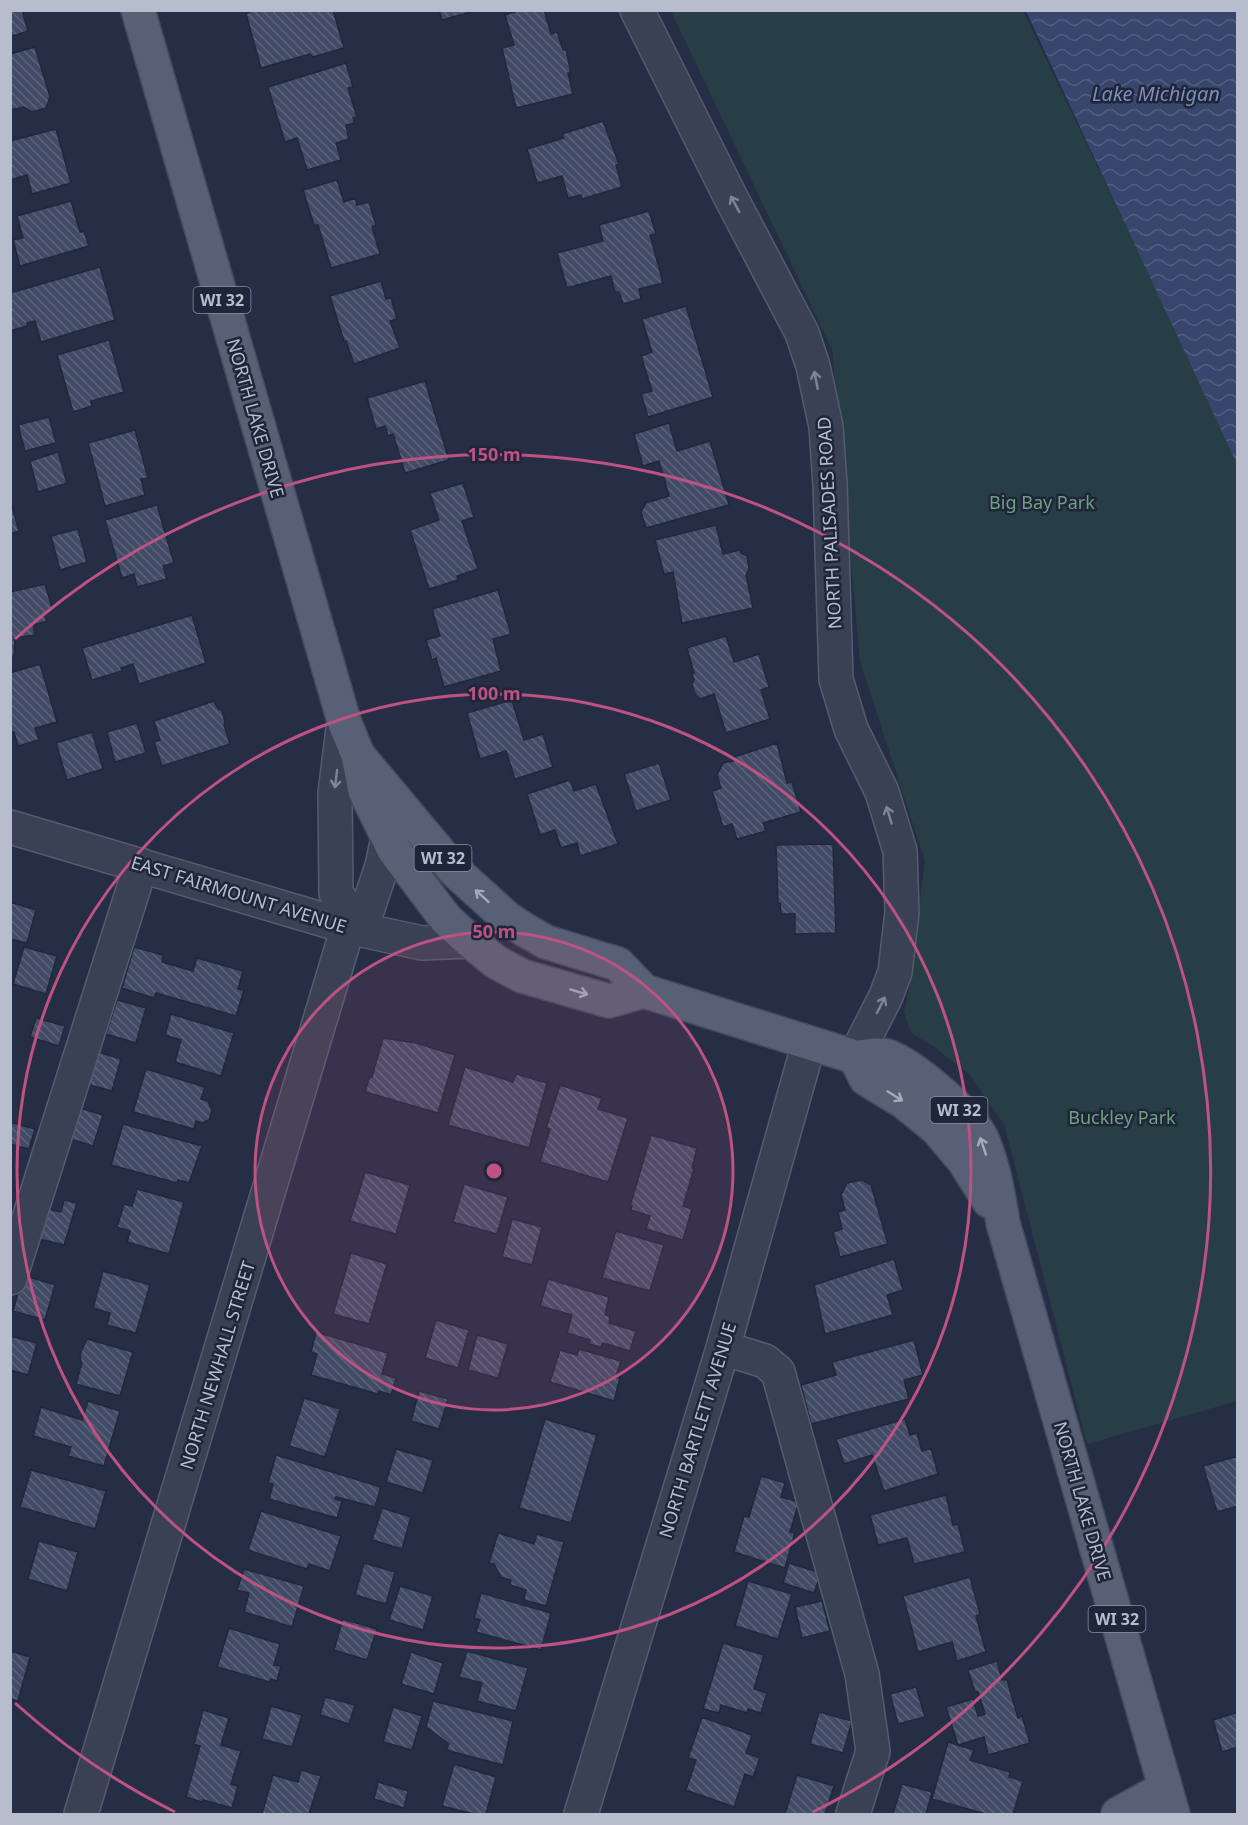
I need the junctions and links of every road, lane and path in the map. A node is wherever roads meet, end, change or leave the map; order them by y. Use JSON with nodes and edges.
{"nodes":[{"id":1,"x":138,"y":10,"type":"edge"},
{"id":2,"x":637,"y":10,"type":"edge"},
{"id":3,"x":344,"y":720,"type":"junction"},
{"id":4,"x":358,"y":755,"type":"junction"},
{"id":5,"x":395,"y":800,"type":"junction"},
{"id":6,"x":10,"y":828,"type":"edge"},
{"id":7,"x":389,"y":838,"type":"junction"},
{"id":8,"x":141,"y":865,"type":"junction"},
{"id":9,"x":349,"y":921,"type":"junction"},
{"id":10,"x":470,"y":941,"type":"junction"},
{"id":11,"x":546,"y":942,"type":"junction"},
{"id":12,"x":644,"y":991,"type":"junction"},
{"id":13,"x":809,"y":1043,"type":"junction"},
{"id":14,"x":855,"y":1057,"type":"junction"},
{"id":15,"x":10,"y":1278,"type":"edge"},
{"id":16,"x":723,"y":1348,"type":"junction"},
{"id":17,"x":1169,"y":1801,"type":"edge"},
{"id":18,"x":81,"y":1815,"type":"edge"},
{"id":19,"x":581,"y":1815,"type":"edge"},
{"id":20,"x":853,"y":1815,"type":"edge"},
{"id":21,"x":1118,"y":1815,"type":"edge"}],
"edges":[{"from":1,"to":3,"type":"main road","name":"NORTH LAKE DRIVE","number":"WI 32"},
{"from":14,"to":2,"type":"street","name":"NORTH PALISADES ROAD","one_way":true},
{"from":3,"to":4,"type":"main road","name":"NORTH LAKE DRIVE","number":"WI 32"},
{"from":3,"to":9,"type":"street","one_way":true},
{"from":4,"to":5,"type":"main road","name":"NORTH LAKE DRIVE","number":"WI 32"},
{"from":4,"to":7,"type":"main road","name":"NORTH LAKE DRIVE","number":"WI 32"},
{"from":5,"to":7,"type":"street"},
{"from":11,"to":5,"type":"main road","name":"NORTH LAKE DRIVE","number":"WI 32","one_way":true},
{"from":6,"to":8,"type":"street","name":"EAST FAIRMOUNT AVENUE"},
{"from":7,"to":9,"type":"street"},
{"from":7,"to":10,"type":"main road","name":"NORTH LAKE DRIVE","number":"WI 32"},
{"from":8,"to":9,"type":"street","name":"EAST FAIRMOUNT AVENUE"},
{"from":8,"to":15,"type":"street"},
{"from":9,"to":10,"type":"street","name":"EAST FAIRMOUNT AVENUE"},
{"from":9,"to":18,"type":"street","name":"NORTH NEWHALL STREET"},
{"from":10,"to":11,"type":"main road"},
{"from":10,"to":12,"type":"main road","name":"NORTH LAKE DRIVE","number":"WI 32","one_way":true},
{"from":11,"to":12,"type":"main road","number":"WI 32"},
{"from":12,"to":13,"type":"main road","number":"WI 32"},
{"from":13,"to":14,"type":"main road","number":"WI 32"},
{"from":13,"to":16,"type":"street","name":"NORTH BARTLETT AVENUE"},
{"from":14,"to":17,"type":"main road","name":"NORTH LAKE DRIVE","number":"WI 32"},
{"from":16,"to":19,"type":"street","name":"NORTH BARTLETT AVENUE"},
{"from":16,"to":20,"type":"street"},
{"from":17,"to":21,"type":"main road"}]}
